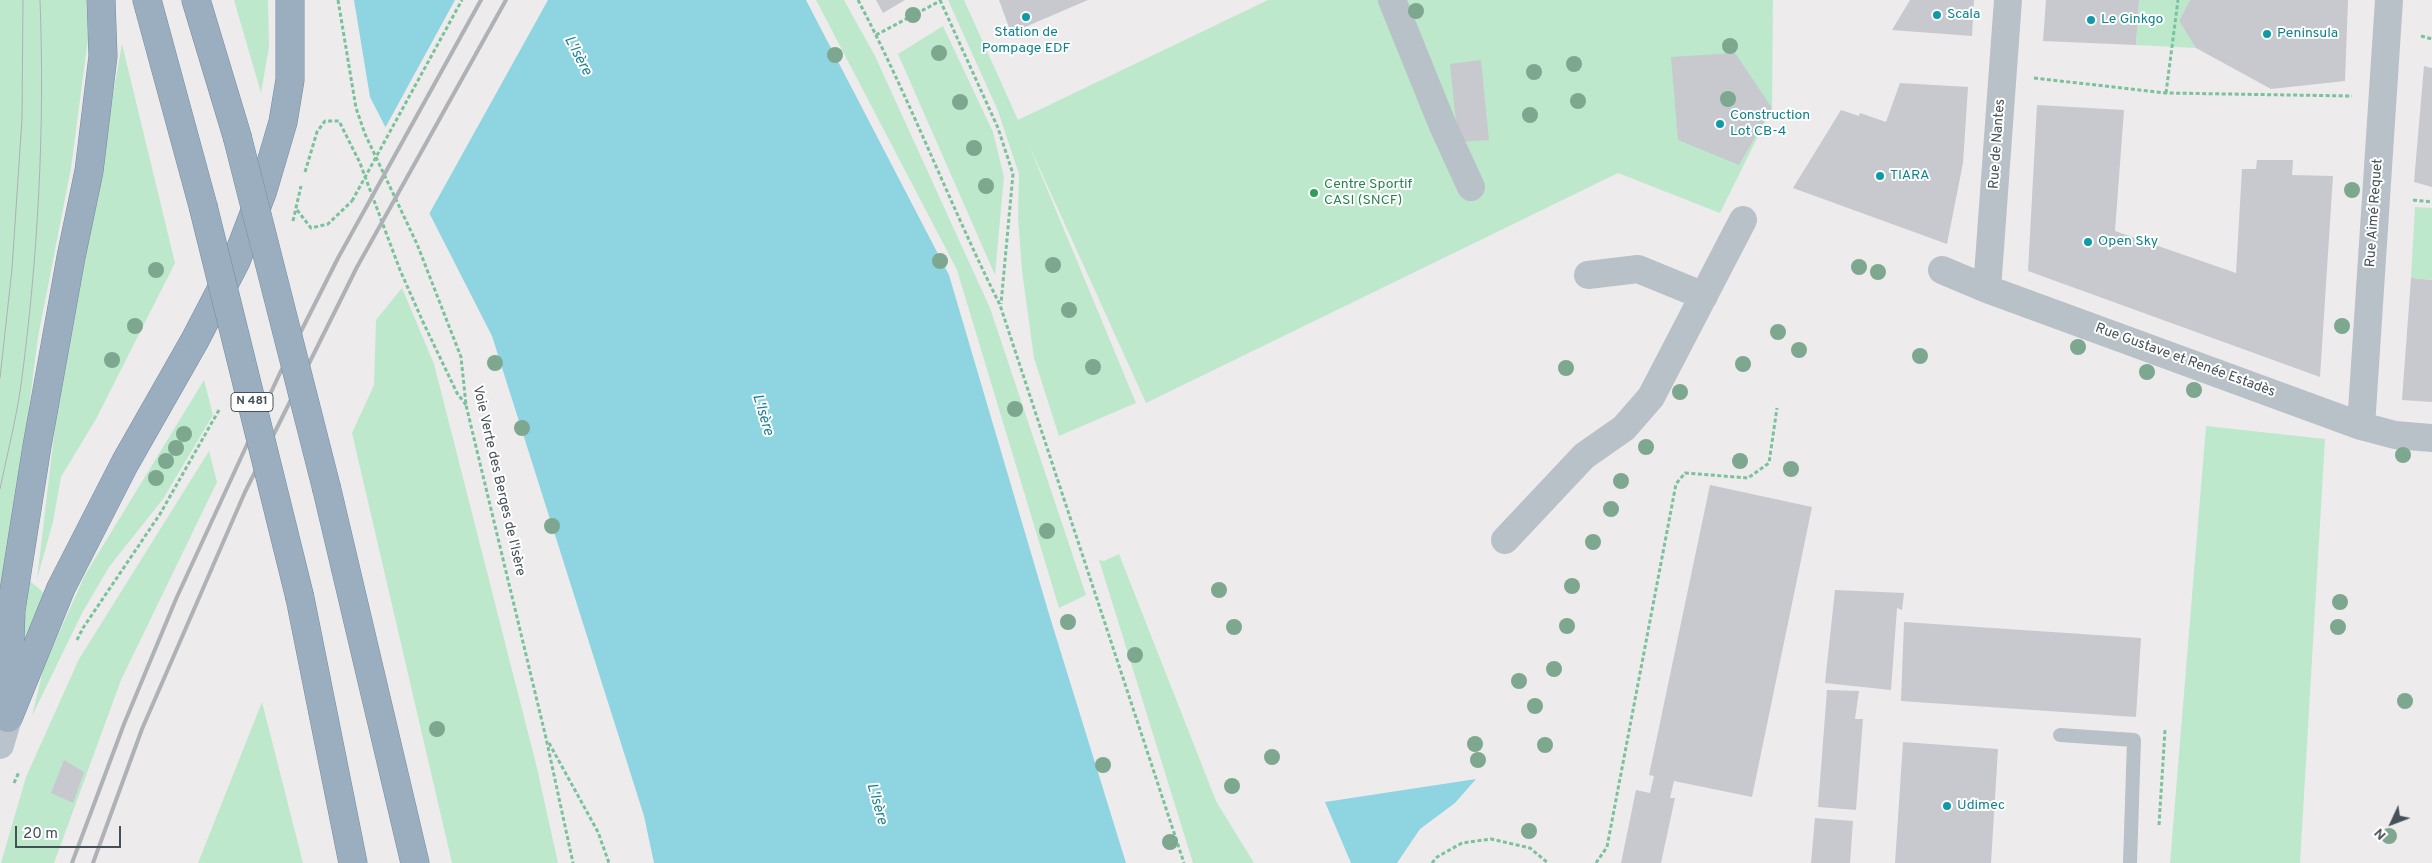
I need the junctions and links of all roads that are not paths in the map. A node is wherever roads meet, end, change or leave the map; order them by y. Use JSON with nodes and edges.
{"nodes":[{"id":1,"x":101,"y":0,"type":"edge"},
{"id":2,"x":147,"y":0,"type":"edge"},
{"id":3,"x":196,"y":0,"type":"edge"},
{"id":4,"x":290,"y":0,"type":"edge"},
{"id":5,"x":1392,"y":0,"type":"edge"},
{"id":6,"x":2008,"y":0,"type":"edge"},
{"id":7,"x":2389,"y":0,"type":"edge"},
{"id":8,"x":1471,"y":187,"type":"dead end"},
{"id":9,"x":1743,"y":220,"type":"dead end"},
{"id":10,"x":1942,"y":270,"type":"dead end"},
{"id":11,"x":1588,"y":275,"type":"dead end"},
{"id":12,"x":1987,"y":289,"type":"junction"},
{"id":13,"x":1704,"y":296,"type":"junction"},
{"id":14,"x":2361,"y":426,"type":"junction"},
{"id":15,"x":2432,"y":438,"type":"edge"},
{"id":16,"x":1505,"y":540,"type":"dead end"},
{"id":17,"x":4,"y":716,"type":"edge"},
{"id":18,"x":2060,"y":735,"type":"dead end"},
{"id":19,"x":0,"y":745,"type":"edge"},
{"id":20,"x":353,"y":863,"type":"edge"},
{"id":21,"x":415,"y":863,"type":"edge"},
{"id":22,"x":2130,"y":863,"type":"edge"}],
"edges":[{"from":1,"to":17,"type":"highway"},
{"from":2,"to":20,"type":"highway","number":"N 481","bridge":true},
{"from":3,"to":21,"type":"highway","bridge":true},
{"from":4,"to":17,"type":"highway"},
{"from":5,"to":8,"type":"street"},
{"from":6,"to":12,"type":"street","name":"Rue de Nantes"},
{"from":7,"to":14,"type":"street","name":"Rue Aimé Requet"},
{"from":9,"to":13,"type":"street"},
{"from":10,"to":12,"type":"street","name":"Rue Gustave et Renée Estadès"},
{"from":11,"to":13,"type":"street"},
{"from":12,"to":14,"type":"street","name":"Rue Gustave et Renée Estadès"},
{"from":13,"to":16,"type":"street"},
{"from":14,"to":15,"type":"street","name":"Rue Gustave et Renée Estadès"},
{"from":17,"to":19,"type":"main road"},
{"from":18,"to":22,"type":"lane"}]}
